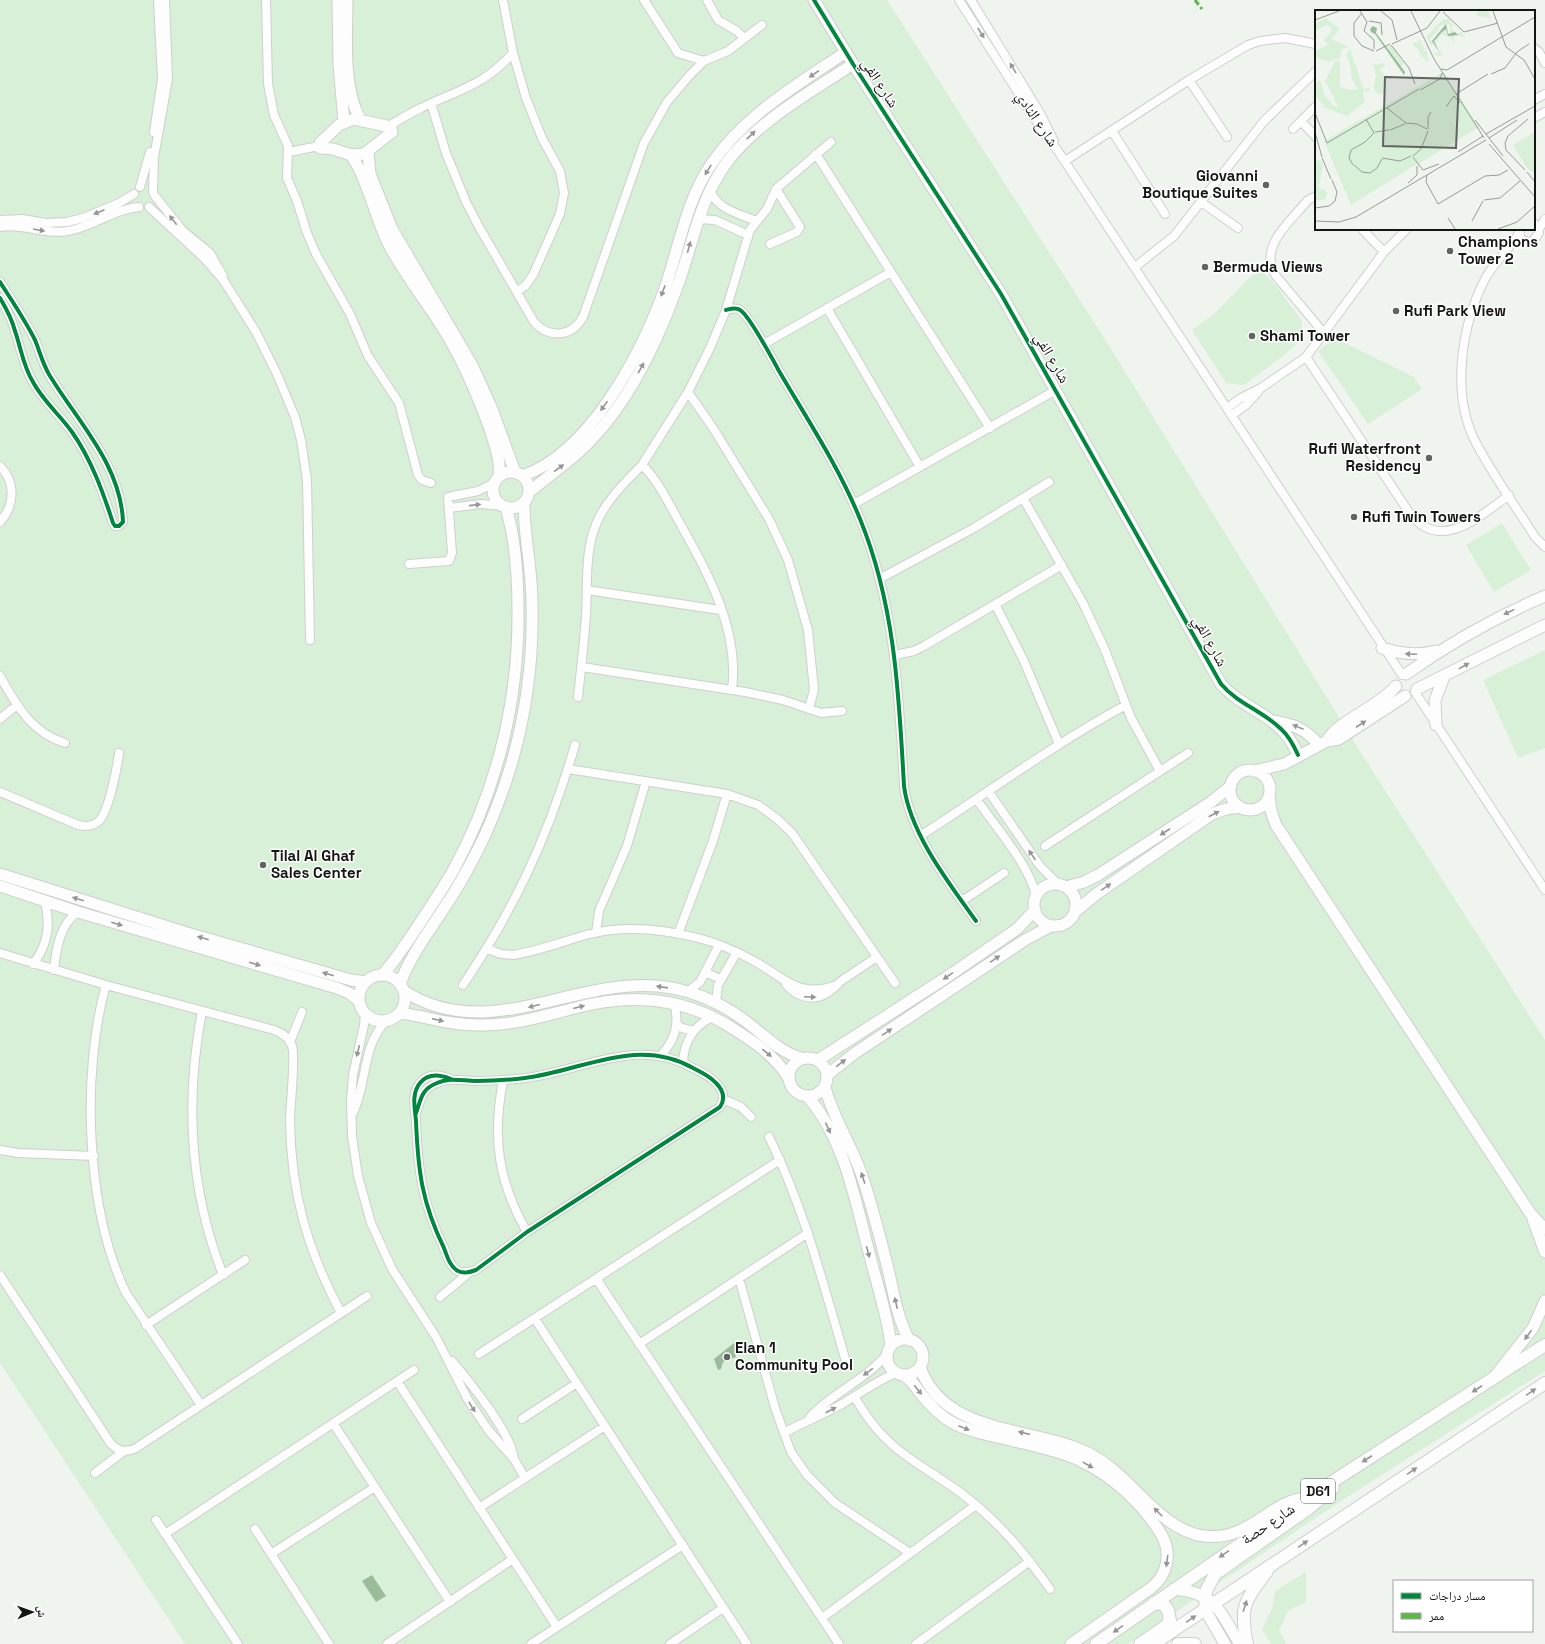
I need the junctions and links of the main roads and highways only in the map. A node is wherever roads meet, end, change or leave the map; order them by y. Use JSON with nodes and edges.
{"nodes":[{"id":1,"x":1545,"y":1346,"type":"edge"},
{"id":2,"x":1545,"y":1382,"type":"edge"},
{"id":3,"x":1350,"y":1470,"type":"junction"},
{"id":4,"x":1271,"y":1565,"type":"junction"},
{"id":5,"x":1154,"y":1603,"type":"junction"},
{"id":6,"x":1208,"y":1603,"type":"junction"},
{"id":7,"x":1096,"y":1644,"type":"edge"},
{"id":8,"x":1140,"y":1644,"type":"edge"},
{"id":9,"x":1153,"y":1644,"type":"edge"},
{"id":10,"x":1178,"y":1644,"type":"edge"},
{"id":11,"x":1195,"y":1644,"type":"edge"},
{"id":12,"x":1247,"y":1644,"type":"edge"}],
"edges":[{"from":1,"to":3,"type":"main road","name":"شارع حصة","number":"D61","one_way":true},
{"from":4,"to":2,"type":"main road","number":"D61","one_way":true},
{"from":3,"to":5,"type":"main road","name":"شارع حصة","number":"D61","one_way":true},
{"from":3,"to":6,"type":"main road"},
{"from":4,"to":6,"type":"main road","number":"D61"},
{"from":12,"to":4,"type":"main road","one_way":true},
{"from":5,"to":7,"type":"main road","name":"شارع حصة","number":"D61","one_way":true},
{"from":5,"to":8,"type":"main road"},
{"from":9,"to":6,"type":"main road","number":"D61","one_way":true},
{"from":10,"to":11,"type":"main road"}]}
